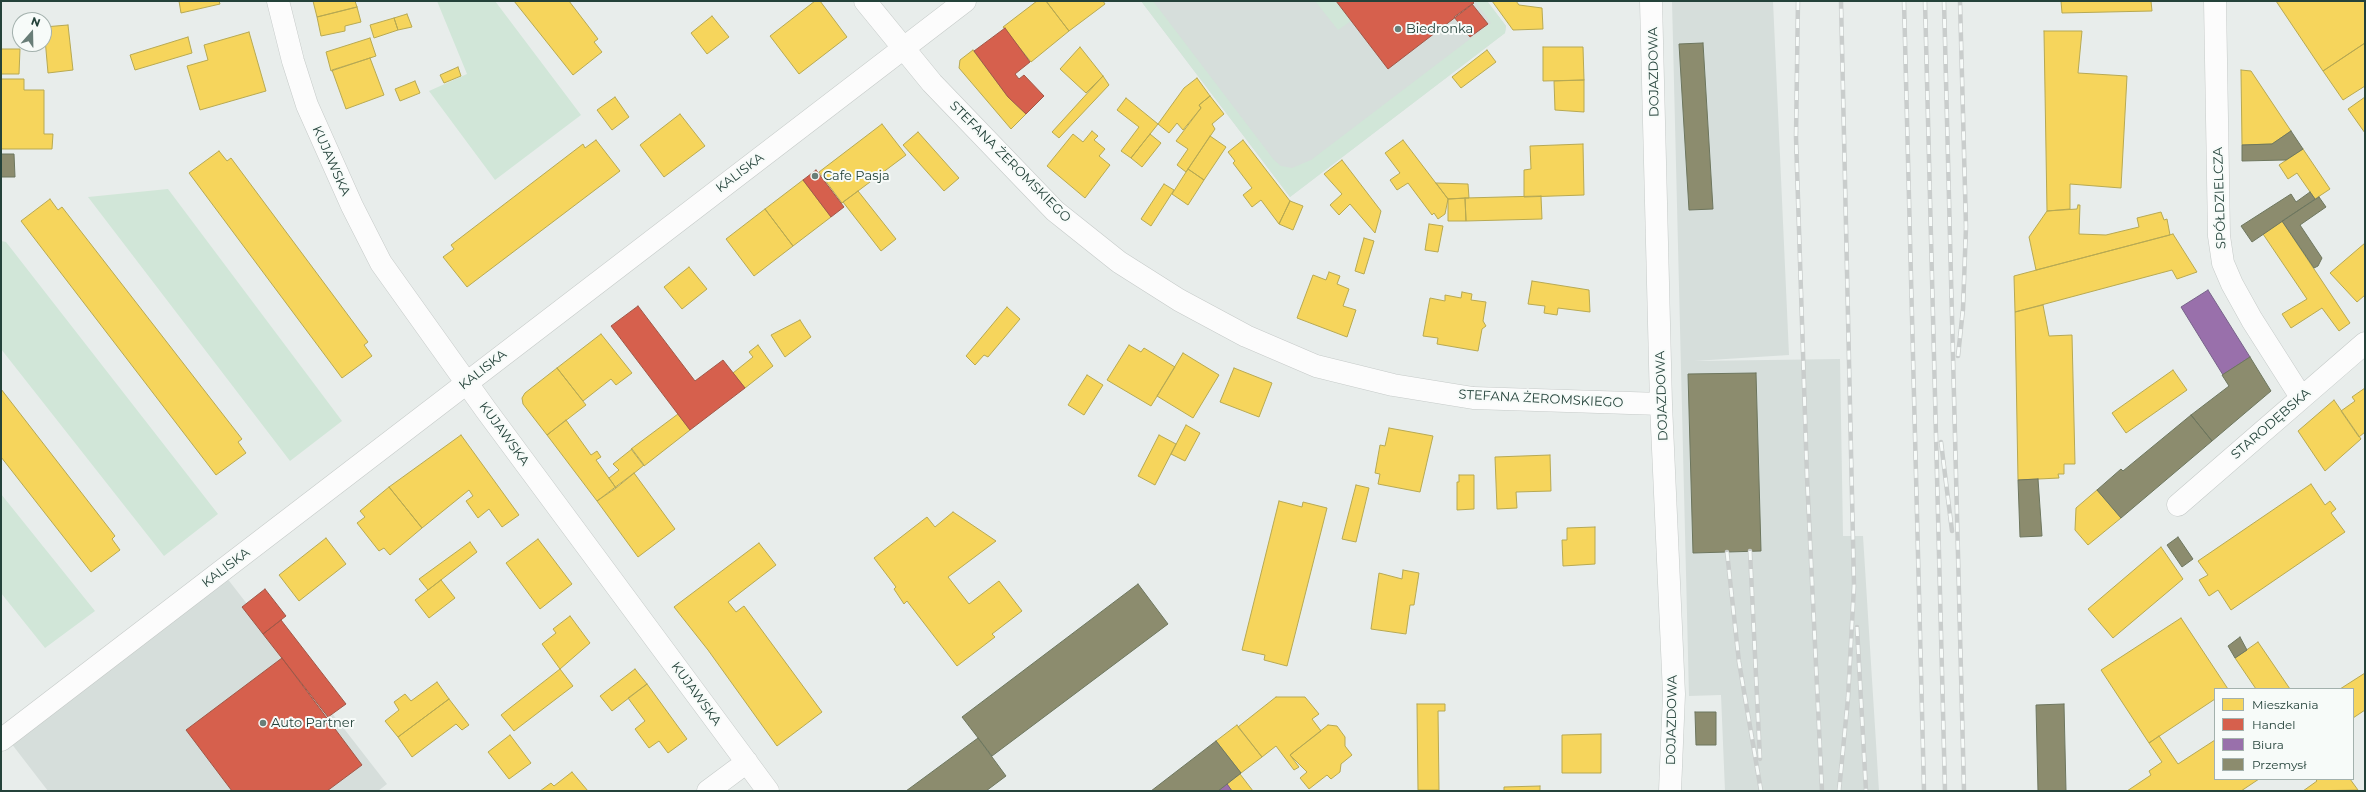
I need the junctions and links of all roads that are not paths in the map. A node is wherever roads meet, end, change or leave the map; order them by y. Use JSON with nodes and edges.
{"nodes":[{"id":1,"x":278,"y":1,"type":"edge"},
{"id":2,"x":864,"y":1,"type":"edge"},
{"id":3,"x":965,"y":1,"type":"edge"},
{"id":4,"x":1651,"y":1,"type":"edge"},
{"id":5,"x":2215,"y":1,"type":"edge"},
{"id":6,"x":902,"y":49,"type":"junction"},
{"id":7,"x":2365,"y":343,"type":"edge"},
{"id":8,"x":467,"y":383,"type":"junction"},
{"id":9,"x":2302,"y":397,"type":"junction"},
{"id":10,"x":1661,"y":404,"type":"junction"},
{"id":11,"x":2178,"y":505,"type":"dead end"},
{"id":12,"x":1,"y":740,"type":"edge"},
{"id":13,"x":747,"y":762,"type":"junction"},
{"id":14,"x":708,"y":791,"type":"edge"},
{"id":15,"x":768,"y":791,"type":"edge"},
{"id":16,"x":1670,"y":791,"type":"edge"}],
"edges":[{"from":1,"to":8,"type":"street","name":"KUJAWSKA"},
{"from":2,"to":6,"type":"street","name":"STEFANA ŻEROMSKIEGO"},
{"from":3,"to":6,"type":"street","name":"KALISKA"},
{"from":4,"to":10,"type":"street","name":"DOJAZDOWA"},
{"from":5,"to":9,"type":"street","name":"SPÓŁDZIELCZA"},
{"from":6,"to":8,"type":"street","name":"KALISKA"},
{"from":6,"to":10,"type":"street","name":"STEFANA ŻEROMSKIEGO"},
{"from":7,"to":9,"type":"street","name":"STARODĘBSKA"},
{"from":8,"to":12,"type":"street","name":"KALISKA"},
{"from":8,"to":13,"type":"street","name":"KUJAWSKA"},
{"from":9,"to":11,"type":"street","name":"STARODĘBSKA"},
{"from":10,"to":16,"type":"street","name":"DOJAZDOWA"},
{"from":13,"to":14,"type":"street"},
{"from":13,"to":15,"type":"street","name":"KUJAWSKA"}]}
